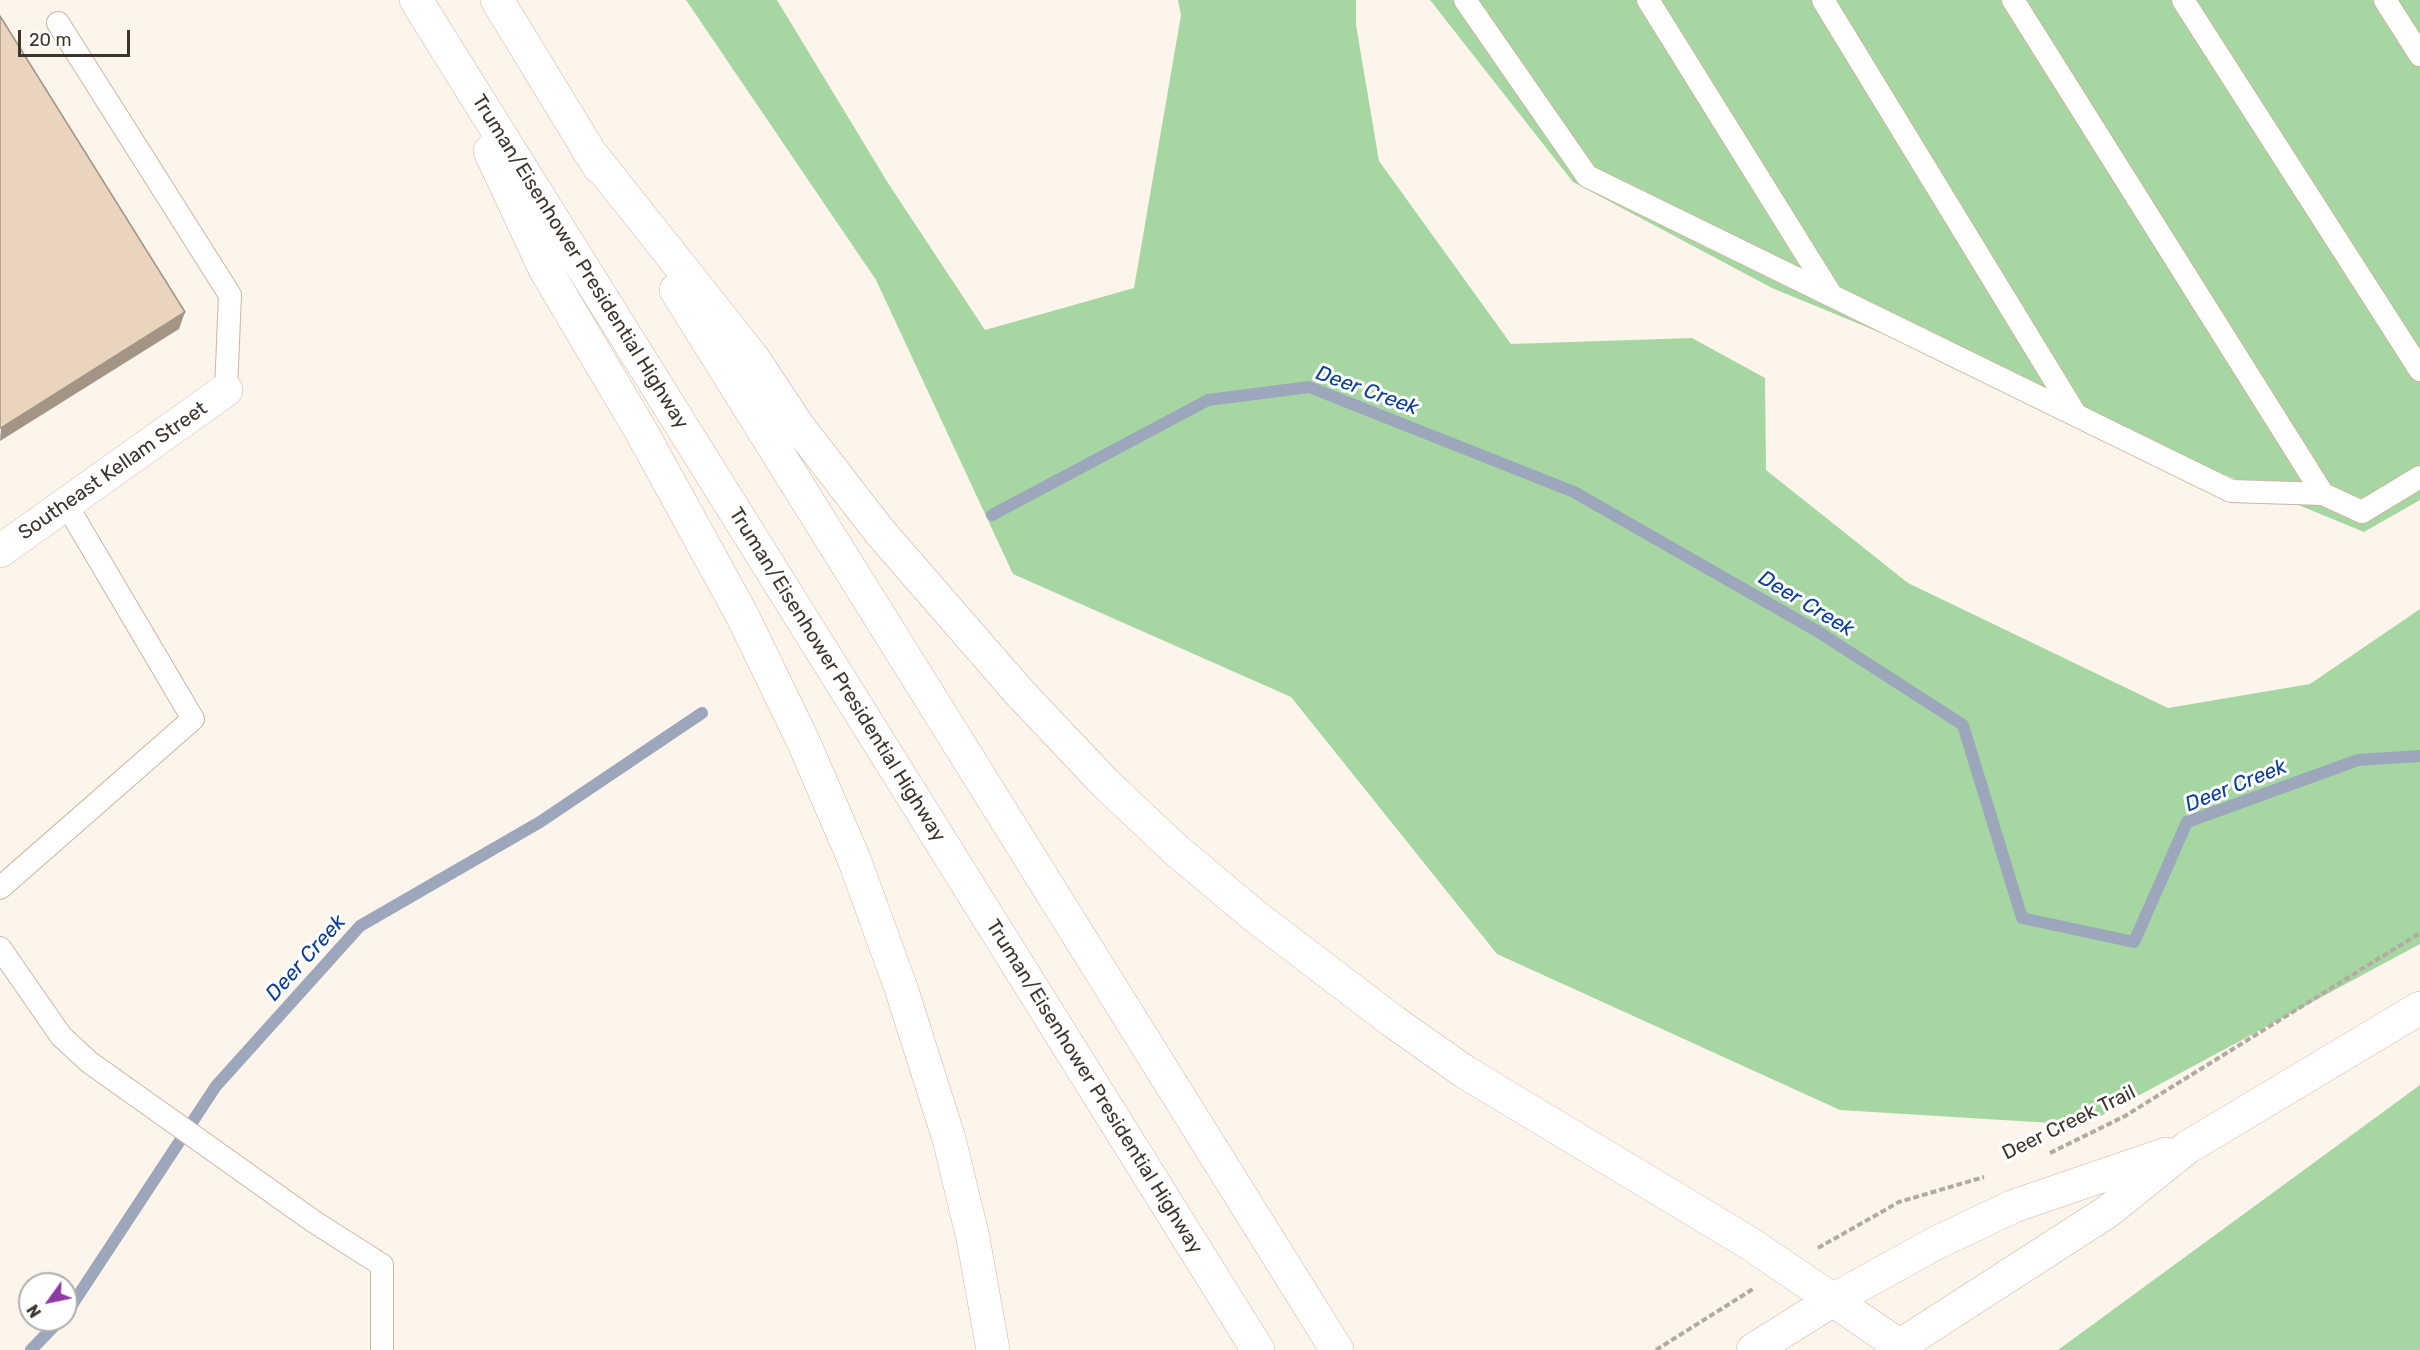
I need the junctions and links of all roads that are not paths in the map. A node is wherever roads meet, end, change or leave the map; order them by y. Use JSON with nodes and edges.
{"nodes":[{"id":1,"x":497,"y":0,"type":"edge"},
{"id":2,"x":1465,"y":0,"type":"edge"},
{"id":3,"x":1648,"y":0,"type":"edge"},
{"id":4,"x":1823,"y":0,"type":"edge"},
{"id":5,"x":2013,"y":0,"type":"edge"},
{"id":6,"x":2183,"y":0,"type":"edge"},
{"id":7,"x":2385,"y":0,"type":"edge"},
{"id":8,"x":422,"y":8,"type":"edge"},
{"id":9,"x":58,"y":23,"type":"dead end"},
{"id":10,"x":2420,"y":55,"type":"edge"},
{"id":11,"x":588,"y":150,"type":"junction"},
{"id":12,"x":1832,"y":296,"type":"junction"},
{"id":13,"x":2420,"y":370,"type":"edge"},
{"id":14,"x":226,"y":390,"type":"joint"},
{"id":15,"x":2076,"y":415,"type":"junction"},
{"id":16,"x":2420,"y":477,"type":"edge"},
{"id":17,"x":2323,"y":494,"type":"junction"},
{"id":18,"x":66,"y":504,"type":"junction"},
{"id":19,"x":0,"y":551,"type":"edge"},
{"id":20,"x":0,"y":888,"type":"edge"},
{"id":21,"x":2,"y":955,"type":"edge"},
{"id":22,"x":2420,"y":1008,"type":"edge"},
{"id":23,"x":2188,"y":1147,"type":"junction"},
{"id":24,"x":1833,"y":1300,"type":"junction"},
{"id":25,"x":1898,"y":1349,"type":"edge"},
{"id":26,"x":382,"y":1350,"type":"edge"},
{"id":27,"x":993,"y":1350,"type":"edge"},
{"id":28,"x":1258,"y":1350,"type":"edge"},
{"id":29,"x":1336,"y":1350,"type":"edge"},
{"id":30,"x":1753,"y":1350,"type":"edge"}],
"edges":[{"from":1,"to":11,"type":"main road"},
{"from":2,"to":12,"type":"lane"},
{"from":3,"to":12,"type":"lane"},
{"from":4,"to":15,"type":"lane"},
{"from":5,"to":17,"type":"lane"},
{"from":6,"to":13,"type":"lane"},
{"from":7,"to":10,"type":"lane"},
{"from":8,"to":27,"type":"main road"},
{"from":8,"to":28,"type":"main road","name":"Truman/Eisenhower Presidential Highway"},
{"from":9,"to":14,"type":"lane"},
{"from":11,"to":24,"type":"main road"},
{"from":11,"to":29,"type":"main road"},
{"from":12,"to":15,"type":"lane"},
{"from":14,"to":18,"type":"main road","name":"Southeast Kellam Street"},
{"from":15,"to":17,"type":"lane"},
{"from":16,"to":17,"type":"lane"},
{"from":18,"to":19,"type":"main road","name":"Southeast Kellam Street"},
{"from":18,"to":20,"type":"lane"},
{"from":21,"to":26,"type":"lane"},
{"from":22,"to":23,"type":"main road"},
{"from":23,"to":24,"type":"main road"},
{"from":23,"to":25,"type":"main road"},
{"from":24,"to":25,"type":"main road"},
{"from":24,"to":30,"type":"main road"}]}
